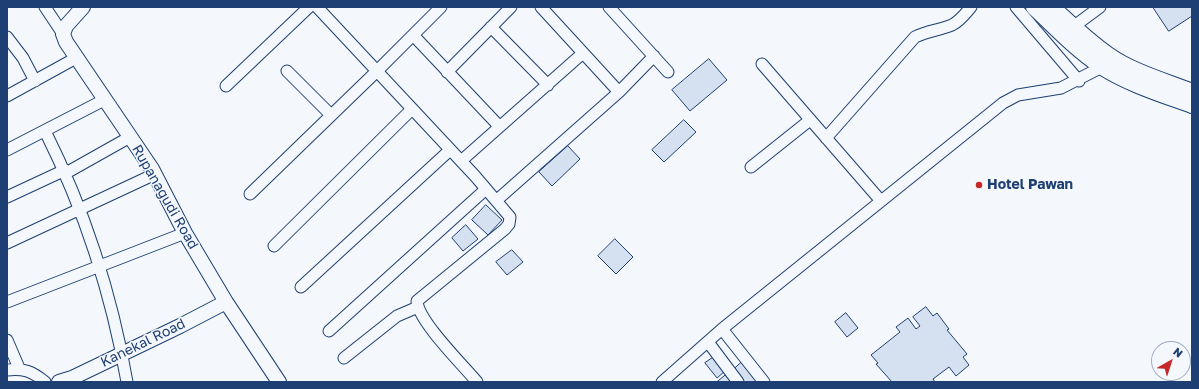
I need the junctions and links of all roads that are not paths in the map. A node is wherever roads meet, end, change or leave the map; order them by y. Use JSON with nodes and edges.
{"nodes":[{"id":1,"x":45,"y":7,"type":"edge"},
{"id":2,"x":310,"y":7,"type":"edge"},
{"id":3,"x":317,"y":7,"type":"edge"},
{"id":4,"x":440,"y":7,"type":"edge"},
{"id":5,"x":510,"y":7,"type":"edge"},
{"id":6,"x":541,"y":7,"type":"edge"},
{"id":7,"x":609,"y":7,"type":"edge"},
{"id":8,"x":971,"y":7,"type":"edge"},
{"id":9,"x":1016,"y":7,"type":"edge"},
{"id":10,"x":1034,"y":7,"type":"edge"},
{"id":11,"x":1052,"y":7,"type":"edge"},
{"id":12,"x":1100,"y":7,"type":"edge"},
{"id":13,"x":80,"y":11,"type":"edge"},
{"id":14,"x":491,"y":27,"type":"junction"},
{"id":15,"x":1073,"y":27,"type":"junction"},
{"id":16,"x":63,"y":34,"type":"junction"},
{"id":17,"x":413,"y":35,"type":"junction"},
{"id":18,"x":7,"y":37,"type":"edge"},
{"id":19,"x":583,"y":53,"type":"junction"},
{"id":20,"x":654,"y":56,"type":"junction"},
{"id":21,"x":76,"y":58,"type":"junction"},
{"id":22,"x":1105,"y":61,"type":"junction"},
{"id":23,"x":762,"y":64,"type":"dead end"},
{"id":24,"x":286,"y":71,"type":"dead end"},
{"id":25,"x":377,"y":71,"type":"junction"},
{"id":26,"x":447,"y":72,"type":"junction"},
{"id":27,"x":668,"y":72,"type":"dead end"},
{"id":28,"x":1079,"y":80,"type":"junction"},
{"id":29,"x":35,"y":81,"type":"junction"},
{"id":30,"x":548,"y":84,"type":"junction"},
{"id":31,"x":226,"y":86,"type":"dead end"},
{"id":32,"x":619,"y":92,"type":"junction"},
{"id":33,"x":1192,"y":92,"type":"edge"},
{"id":34,"x":7,"y":96,"type":"edge"},
{"id":35,"x":104,"y":100,"type":"junction"},
{"id":36,"x":1192,"y":105,"type":"edge"},
{"id":37,"x":412,"y":109,"type":"junction"},
{"id":38,"x":331,"y":116,"type":"junction"},
{"id":39,"x":810,"y":120,"type":"junction"},
{"id":40,"x":499,"y":126,"type":"junction"},
{"id":41,"x":45,"y":131,"type":"junction"},
{"id":42,"x":130,"y":137,"type":"junction"},
{"id":43,"x":826,"y":138,"type":"junction"},
{"id":44,"x":7,"y":150,"type":"edge"},
{"id":45,"x":450,"y":150,"type":"junction"},
{"id":46,"x":461,"y":161,"type":"junction"},
{"id":47,"x":750,"y":167,"type":"dead end"},
{"id":48,"x":65,"y":171,"type":"junction"},
{"id":49,"x":155,"y":174,"type":"junction"},
{"id":50,"x":486,"y":189,"type":"junction"},
{"id":51,"x":250,"y":194,"type":"dead end"},
{"id":52,"x":7,"y":197,"type":"edge"},
{"id":53,"x":497,"y":200,"type":"junction"},
{"id":54,"x":882,"y":201,"type":"junction"},
{"id":55,"x":80,"y":210,"type":"junction"},
{"id":56,"x":185,"y":233,"type":"junction"},
{"id":57,"x":7,"y":243,"type":"edge"},
{"id":58,"x":274,"y":246,"type":"dead end"},
{"id":59,"x":98,"y":268,"type":"junction"},
{"id":60,"x":301,"y":287,"type":"dead end"},
{"id":61,"x":7,"y":302,"type":"edge"},
{"id":62,"x":226,"y":302,"type":"junction"},
{"id":63,"x":418,"y":307,"type":"junction"},
{"id":64,"x":722,"y":329,"type":"junction"},
{"id":65,"x":329,"y":331,"type":"dead end"},
{"id":66,"x":7,"y":340,"type":"edge"},
{"id":67,"x":708,"y":342,"type":"junction"},
{"id":68,"x":123,"y":353,"type":"junction"},
{"id":69,"x":344,"y":358,"type":"dead end"},
{"id":70,"x":19,"y":368,"type":"junction"},
{"id":71,"x":7,"y":370,"type":"edge"},
{"id":72,"x":68,"y":381,"type":"edge"},
{"id":73,"x":45,"y":382,"type":"edge"},
{"id":74,"x":127,"y":382,"type":"edge"},
{"id":75,"x":279,"y":382,"type":"edge"},
{"id":76,"x":477,"y":382,"type":"edge"},
{"id":77,"x":662,"y":382,"type":"edge"},
{"id":78,"x":738,"y":382,"type":"edge"},
{"id":79,"x":764,"y":382,"type":"edge"}],
"edges":[{"from":1,"to":16,"type":"street"},
{"from":2,"to":31,"type":"street"},
{"from":3,"to":25,"type":"street"},
{"from":4,"to":17,"type":"street"},
{"from":5,"to":14,"type":"street"},
{"from":6,"to":19,"type":"street"},
{"from":7,"to":20,"type":"street"},
{"from":8,"to":43,"type":"street"},
{"from":9,"to":28,"type":"street"},
{"from":10,"to":22,"type":"highway"},
{"from":11,"to":15,"type":"highway"},
{"from":12,"to":15,"type":"street"},
{"from":13,"to":16,"type":"main road"},
{"from":14,"to":26,"type":"street"},
{"from":14,"to":30,"type":"street"},
{"from":15,"to":22,"type":"highway"},
{"from":16,"to":21,"type":"main road","name":"Rupanagudi Road"},
{"from":17,"to":25,"type":"street"},
{"from":17,"to":26,"type":"street"},
{"from":18,"to":29,"type":"street"},
{"from":19,"to":30,"type":"street"},
{"from":19,"to":32,"type":"street"},
{"from":20,"to":27,"type":"street"},
{"from":20,"to":32,"type":"street"},
{"from":21,"to":29,"type":"street"},
{"from":21,"to":35,"type":"main road","name":"Rupanagudi Road"},
{"from":22,"to":28,"type":"street"},
{"from":22,"to":33,"type":"highway"},
{"from":22,"to":36,"type":"highway"},
{"from":23,"to":39,"type":"street"},
{"from":24,"to":38,"type":"street"},
{"from":25,"to":37,"type":"street"},
{"from":25,"to":38,"type":"street"},
{"from":26,"to":40,"type":"street"},
{"from":28,"to":54,"type":"street"},
{"from":29,"to":34,"type":"street"},
{"from":30,"to":40,"type":"street"},
{"from":32,"to":53,"type":"street"},
{"from":35,"to":41,"type":"street"},
{"from":35,"to":42,"type":"main road","name":"Rupanagudi Road"},
{"from":37,"to":45,"type":"street"},
{"from":37,"to":58,"type":"street"},
{"from":38,"to":51,"type":"street"},
{"from":39,"to":43,"type":"street"},
{"from":39,"to":47,"type":"street"},
{"from":40,"to":46,"type":"street"},
{"from":41,"to":44,"type":"street"},
{"from":41,"to":48,"type":"street"},
{"from":42,"to":48,"type":"street"},
{"from":42,"to":49,"type":"main road","name":"Rupanagudi Road"},
{"from":43,"to":54,"type":"street"},
{"from":45,"to":46,"type":"street"},
{"from":45,"to":60,"type":"street"},
{"from":46,"to":50,"type":"street"},
{"from":48,"to":52,"type":"street"},
{"from":48,"to":55,"type":"street"},
{"from":49,"to":55,"type":"street"},
{"from":49,"to":56,"type":"main road","name":"Rupanagudi Road"},
{"from":50,"to":53,"type":"street"},
{"from":50,"to":65,"type":"street"},
{"from":53,"to":63,"type":"street"},
{"from":54,"to":64,"type":"street"},
{"from":55,"to":57,"type":"street"},
{"from":55,"to":59,"type":"street"},
{"from":56,"to":59,"type":"street"},
{"from":56,"to":62,"type":"main road","name":"Rupanagudi Road"},
{"from":59,"to":61,"type":"street"},
{"from":59,"to":68,"type":"street"},
{"from":62,"to":68,"type":"main road","name":"Kanekal Road"},
{"from":62,"to":75,"type":"main road","name":"Rupanagudi Road"},
{"from":63,"to":69,"type":"street"},
{"from":63,"to":76,"type":"street"},
{"from":64,"to":67,"type":"street"},
{"from":64,"to":79,"type":"street"},
{"from":66,"to":70,"type":"street"},
{"from":67,"to":77,"type":"street"},
{"from":67,"to":78,"type":"street"},
{"from":68,"to":72,"type":"main road","name":"Kanekal Road"},
{"from":68,"to":74,"type":"street"},
{"from":70,"to":71,"type":"street"},
{"from":70,"to":73,"type":"street"}]}
